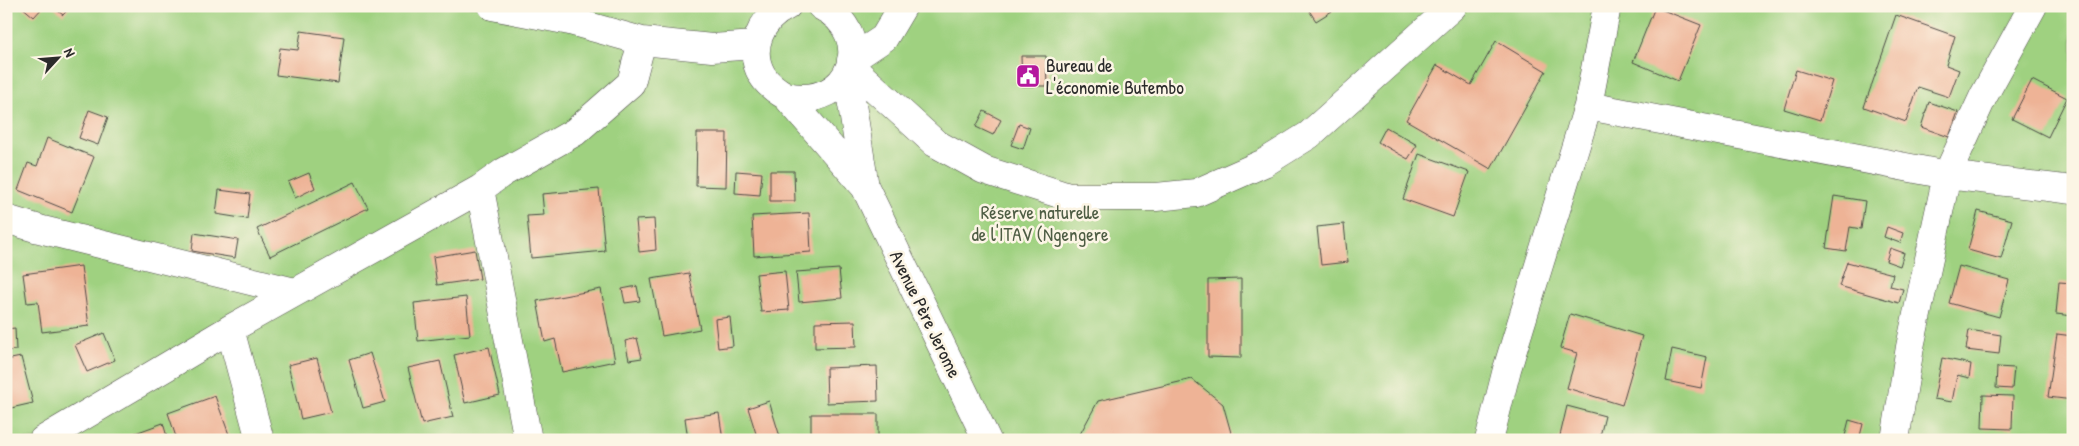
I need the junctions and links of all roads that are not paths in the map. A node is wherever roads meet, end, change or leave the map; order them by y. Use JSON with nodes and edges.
{"nodes":[{"id":1,"x":492,"y":6,"type":"edge"},
{"id":2,"x":787,"y":6,"type":"edge"},
{"id":3,"x":821,"y":6,"type":"edge"},
{"id":4,"x":903,"y":6,"type":"edge"},
{"id":5,"x":1453,"y":6,"type":"edge"},
{"id":6,"x":1607,"y":6,"type":"edge"},
{"id":7,"x":2033,"y":6,"type":"edge"},
{"id":8,"x":642,"y":41,"type":"junction"},
{"id":9,"x":756,"y":45,"type":"junction"},
{"id":10,"x":849,"y":66,"type":"junction"},
{"id":11,"x":786,"y":96,"type":"junction"},
{"id":12,"x":1588,"y":106,"type":"junction"},
{"id":13,"x":1947,"y":175,"type":"junction"},
{"id":14,"x":865,"y":187,"type":"junction"},
{"id":15,"x":480,"y":189,"type":"junction"},
{"id":16,"x":2073,"y":190,"type":"edge"},
{"id":17,"x":6,"y":219,"type":"edge"},
{"id":18,"x":295,"y":292,"type":"junction"},
{"id":19,"x":230,"y":329,"type":"junction"},
{"id":20,"x":523,"y":439,"type":"edge"},
{"id":21,"x":42,"y":440,"type":"edge"},
{"id":22,"x":260,"y":440,"type":"edge"},
{"id":23,"x":986,"y":440,"type":"edge"},
{"id":24,"x":1489,"y":440,"type":"edge"},
{"id":25,"x":1895,"y":440,"type":"edge"}],
"edges":[{"from":1,"to":8,"type":"street"},
{"from":2,"to":9,"type":"street"},
{"from":3,"to":10,"type":"street"},
{"from":4,"to":10,"type":"street"},
{"from":5,"to":10,"type":"street"},
{"from":6,"to":12,"type":"street"},
{"from":7,"to":13,"type":"street"},
{"from":8,"to":9,"type":"street"},
{"from":8,"to":15,"type":"street"},
{"from":9,"to":11,"type":"street"},
{"from":10,"to":11,"type":"street"},
{"from":10,"to":14,"type":"street"},
{"from":11,"to":14,"type":"street"},
{"from":12,"to":13,"type":"street"},
{"from":12,"to":24,"type":"street"},
{"from":13,"to":16,"type":"street"},
{"from":13,"to":25,"type":"street"},
{"from":14,"to":23,"type":"street","name":"Avenue Père Jerome"},
{"from":15,"to":18,"type":"street"},
{"from":15,"to":20,"type":"street"},
{"from":17,"to":18,"type":"street"},
{"from":18,"to":19,"type":"street"},
{"from":19,"to":21,"type":"street"},
{"from":19,"to":22,"type":"street"}]}
